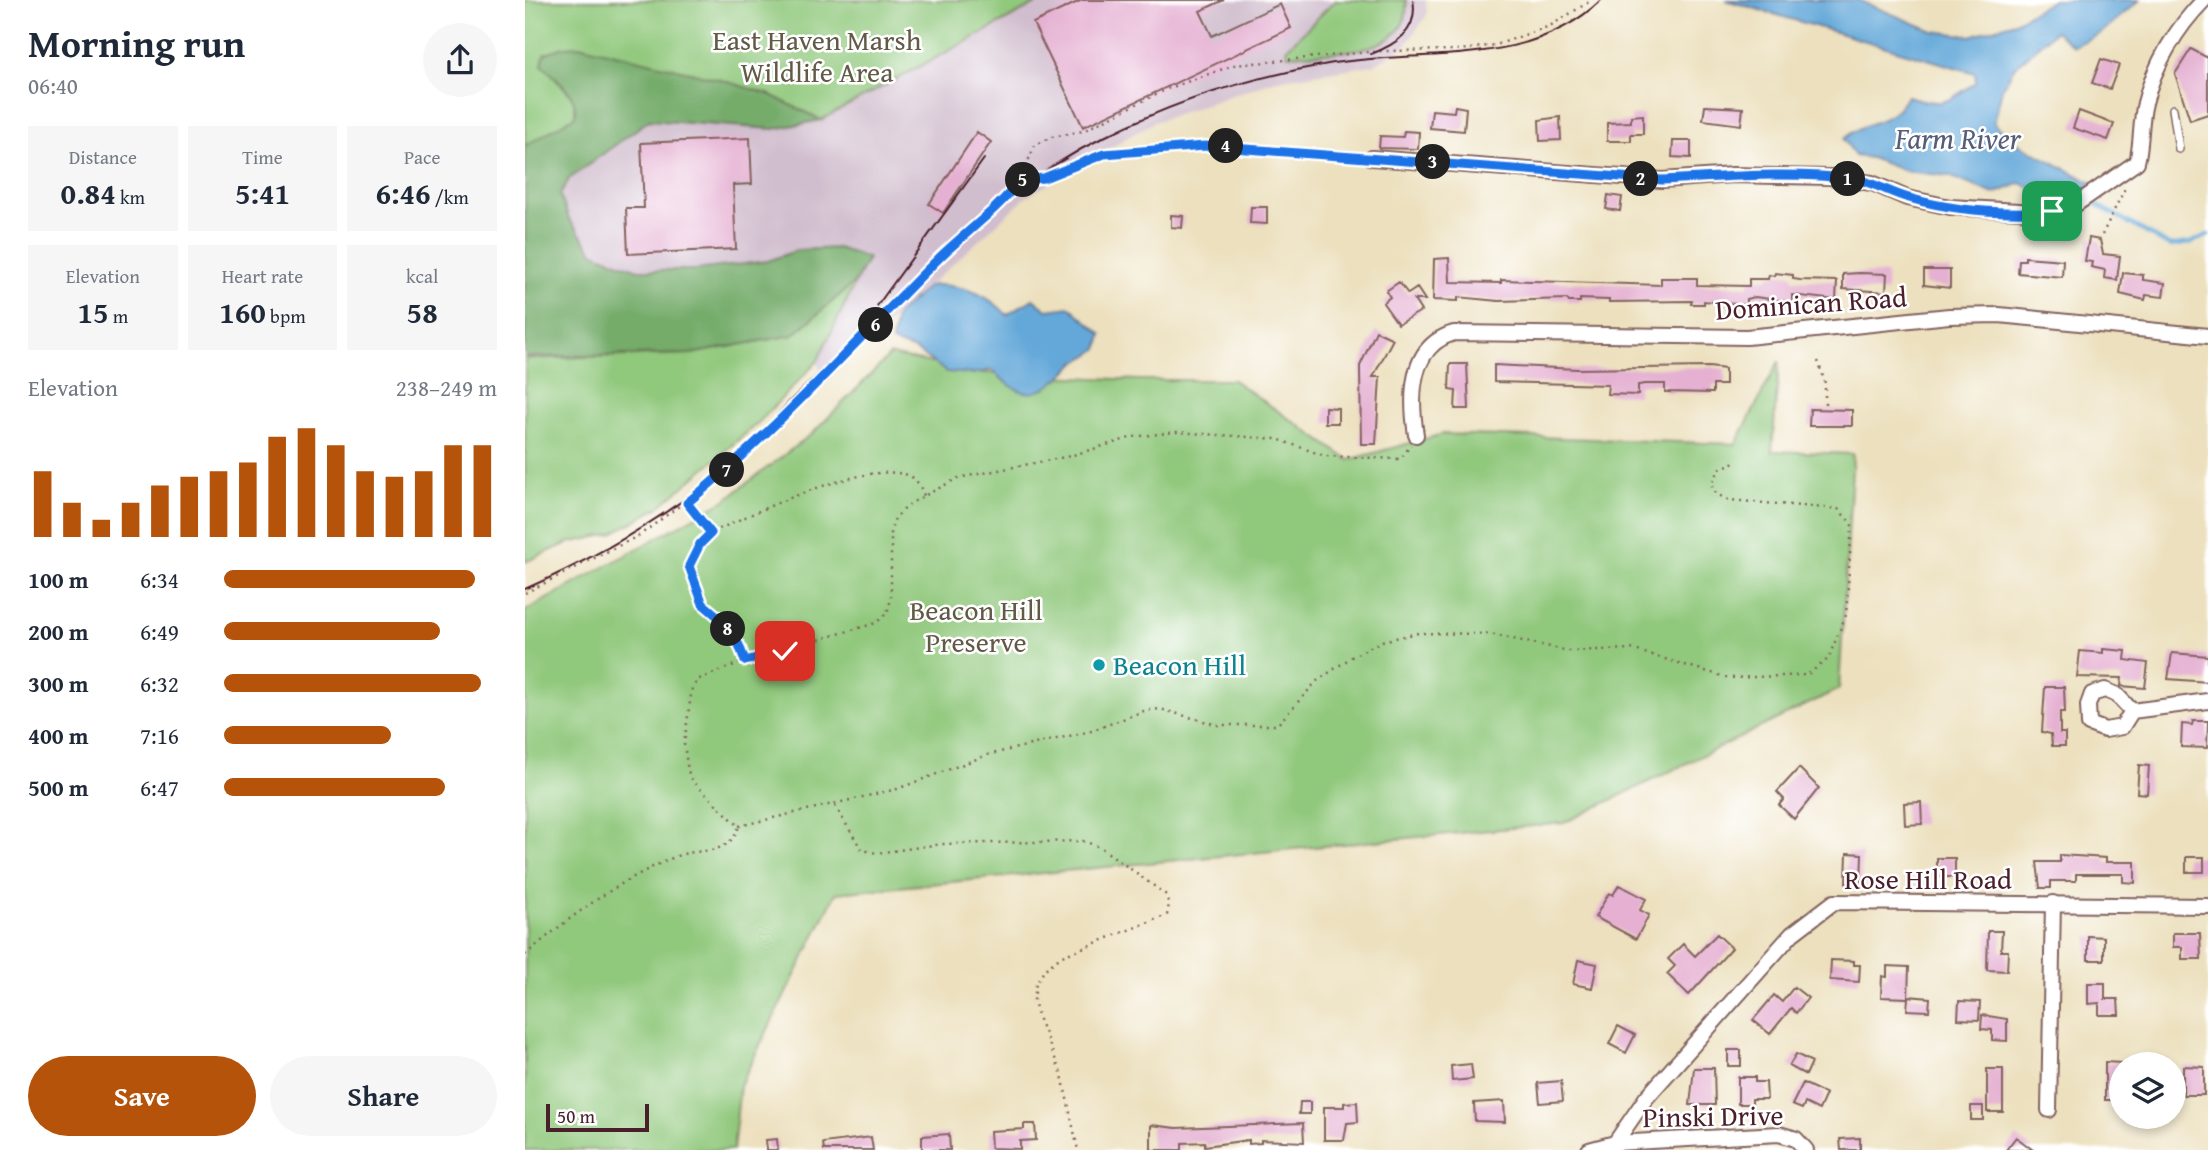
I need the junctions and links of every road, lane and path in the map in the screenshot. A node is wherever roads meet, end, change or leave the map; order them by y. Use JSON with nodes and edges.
{"nodes":[{"id":1,"x":1592,"y":0,"type":"edge"},
{"id":2,"x":2204,"y":0,"type":"edge"},
{"id":3,"x":2173,"y":109,"type":"dead end"},
{"id":4,"x":2179,"y":149,"type":"dead end"},
{"id":5,"x":1372,"y":158,"type":"joint"},
{"id":6,"x":2133,"y":168,"type":"junction"},
{"id":7,"x":1020,"y":180,"type":"junction"},
{"id":8,"x":2102,"y":235,"type":"dead end"},
{"id":9,"x":2208,"y":336,"type":"edge"},
{"id":10,"x":1818,"y":361,"type":"dead end"},
{"id":11,"x":1825,"y":405,"type":"dead end"},
{"id":12,"x":1416,"y":435,"type":"joint"},
{"id":13,"x":1735,"y":462,"type":"dead end"},
{"id":14,"x":925,"y":498,"type":"junction"},
{"id":15,"x":687,"y":503,"type":"junction"},
{"id":16,"x":711,"y":533,"type":"junction"},
{"id":17,"x":525,"y":593,"type":"edge"},
{"id":18,"x":745,"y":661,"type":"junction"},
{"id":19,"x":2208,"y":701,"type":"edge"},
{"id":20,"x":2132,"y":711,"type":"dead end"},
{"id":21,"x":835,"y":806,"type":"junction"},
{"id":22,"x":739,"y":826,"type":"junction"},
{"id":23,"x":2053,"y":903,"type":"junction"},
{"id":24,"x":2208,"y":906,"type":"edge"},
{"id":25,"x":525,"y":955,"type":"edge"},
{"id":26,"x":2049,"y":1110,"type":"dead end"},
{"id":27,"x":1615,"y":1143,"type":"junction"},
{"id":28,"x":1077,"y":1150,"type":"edge"},
{"id":29,"x":1589,"y":1150,"type":"edge"},
{"id":30,"x":1806,"y":1150,"type":"edge"}],
"edges":[{"from":1,"to":7,"type":"path"},
{"from":2,"to":6,"type":"street"},
{"from":3,"to":4,"type":"lane"},
{"from":5,"to":6,"type":"street"},
{"from":5,"to":7,"type":"path"},
{"from":6,"to":8,"type":"path"},
{"from":7,"to":15,"type":"path"},
{"from":9,"to":12,"type":"street","name":"Dominican Road"},
{"from":10,"to":11,"type":"path"},
{"from":12,"to":14,"type":"path"},
{"from":13,"to":21,"type":"path"},
{"from":14,"to":16,"type":"path"},
{"from":14,"to":18,"type":"path"},
{"from":15,"to":16,"type":"path"},
{"from":15,"to":17,"type":"path"},
{"from":16,"to":18,"type":"path"},
{"from":18,"to":22,"type":"path"},
{"from":19,"to":20,"type":"street"},
{"from":21,"to":22,"type":"path"},
{"from":21,"to":28,"type":"path"},
{"from":22,"to":25,"type":"path"},
{"from":23,"to":24,"type":"street","name":"Rose Hill Road"},
{"from":23,"to":26,"type":"street"},
{"from":23,"to":27,"type":"street","name":"Rose Hill Road"},
{"from":27,"to":29,"type":"street"},
{"from":27,"to":30,"type":"street","name":"Pinski Drive"}]}
